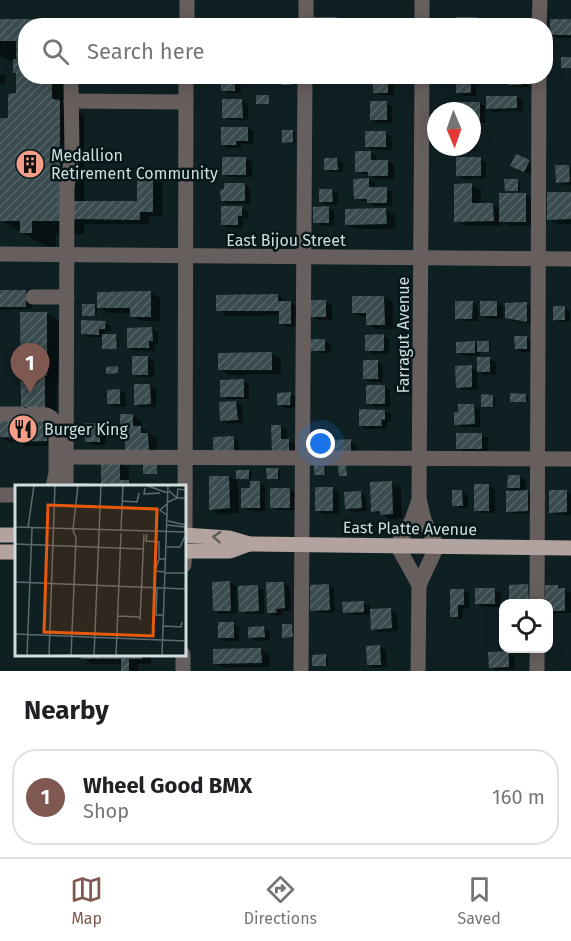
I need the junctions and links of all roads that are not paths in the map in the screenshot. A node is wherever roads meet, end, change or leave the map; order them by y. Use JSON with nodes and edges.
{"nodes":[{"id":1,"x":187,"y":0,"type":"edge"},
{"id":2,"x":306,"y":0,"type":"edge"},
{"id":3,"x":422,"y":0,"type":"edge"},
{"id":4,"x":540,"y":0,"type":"edge"},
{"id":5,"x":187,"y":18,"type":"edge"},
{"id":6,"x":306,"y":18,"type":"edge"},
{"id":7,"x":422,"y":18,"type":"edge"},
{"id":8,"x":540,"y":18,"type":"edge"},
{"id":9,"x":71,"y":84,"type":"edge"},
{"id":10,"x":186,"y":84,"type":"edge"},
{"id":11,"x":305,"y":84,"type":"edge"},
{"id":12,"x":422,"y":84,"type":"edge"},
{"id":13,"x":539,"y":84,"type":"edge"},
{"id":14,"x":71,"y":101,"type":"junction"},
{"id":15,"x":186,"y":102,"type":"junction"},
{"id":16,"x":0,"y":254,"type":"edge"},
{"id":17,"x":67,"y":255,"type":"junction"},
{"id":18,"x":186,"y":257,"type":"junction"},
{"id":19,"x":304,"y":258,"type":"junction"},
{"id":20,"x":421,"y":258,"type":"junction"},
{"id":21,"x":538,"y":258,"type":"junction"},
{"id":22,"x":571,"y":259,"type":"edge"},
{"id":23,"x":33,"y":297,"type":"dead end"},
{"id":24,"x":67,"y":297,"type":"junction"},
{"id":25,"x":0,"y":414,"type":"edge"},
{"id":26,"x":66,"y":457,"type":"junction"},
{"id":27,"x":185,"y":457,"type":"junction"},
{"id":28,"x":302,"y":458,"type":"junction"},
{"id":29,"x":537,"y":458,"type":"junction"},
{"id":30,"x":420,"y":459,"type":"junction"},
{"id":31,"x":571,"y":459,"type":"edge"},
{"id":32,"x":53,"y":485,"type":"edge"},
{"id":33,"x":66,"y":485,"type":"edge"},
{"id":34,"x":185,"y":485,"type":"edge"},
{"id":35,"x":419,"y":500,"type":"junction"},
{"id":36,"x":186,"y":535,"type":"edge"},
{"id":37,"x":249,"y":544,"type":"junction"},
{"id":38,"x":301,"y":544,"type":"junction"},
{"id":39,"x":397,"y":545,"type":"junction"},
{"id":40,"x":437,"y":546,"type":"junction"},
{"id":41,"x":536,"y":548,"type":"junction"},
{"id":42,"x":571,"y":548,"type":"edge"},
{"id":43,"x":186,"y":550,"type":"edge"},
{"id":44,"x":419,"y":585,"type":"junction"},
{"id":45,"x":537,"y":599,"type":"edge"},
{"id":46,"x":537,"y":653,"type":"edge"},
{"id":47,"x":301,"y":671,"type":"edge"},
{"id":48,"x":418,"y":671,"type":"edge"},
{"id":49,"x":537,"y":671,"type":"edge"}],
"edges":[{"from":1,"to":5,"type":"street"},
{"from":2,"to":6,"type":"street"},
{"from":3,"to":7,"type":"street"},
{"from":4,"to":8,"type":"street"},
{"from":9,"to":14,"type":"street"},
{"from":10,"to":15,"type":"street"},
{"from":11,"to":19,"type":"street"},
{"from":12,"to":20,"type":"street","name":"Farragut Avenue"},
{"from":13,"to":21,"type":"street"},
{"from":14,"to":15,"type":"street"},
{"from":14,"to":17,"type":"street"},
{"from":15,"to":18,"type":"street"},
{"from":16,"to":17,"type":"street","name":"East Bijou Street"},
{"from":17,"to":18,"type":"street","name":"East Bijou Street"},
{"from":17,"to":24,"type":"street"},
{"from":18,"to":19,"type":"street","name":"East Bijou Street"},
{"from":18,"to":27,"type":"street"},
{"from":19,"to":20,"type":"street","name":"East Bijou Street"},
{"from":19,"to":28,"type":"street"},
{"from":20,"to":21,"type":"street","name":"East Bijou Street"},
{"from":20,"to":30,"type":"street","name":"Farragut Avenue"},
{"from":21,"to":22,"type":"street","name":"East Bijou Street"},
{"from":21,"to":29,"type":"street"},
{"from":23,"to":24,"type":"street"},
{"from":24,"to":26,"type":"street"},
{"from":25,"to":32,"type":"street"},
{"from":26,"to":27,"type":"street"},
{"from":26,"to":33,"type":"street"},
{"from":27,"to":28,"type":"street"},
{"from":27,"to":34,"type":"street"},
{"from":28,"to":30,"type":"street"},
{"from":28,"to":38,"type":"street"},
{"from":29,"to":30,"type":"street"},
{"from":29,"to":31,"type":"street"},
{"from":29,"to":41,"type":"street"},
{"from":30,"to":35,"type":"street","name":"Farragut Avenue"},
{"from":35,"to":39,"type":"street"},
{"from":35,"to":40,"type":"street","name":"Farragut Avenue"},
{"from":37,"to":36,"type":"main road","name":"East Platte Avenue","one_way":true},
{"from":37,"to":38,"type":"main road","name":"East Platte Avenue"},
{"from":37,"to":43,"type":"main road","name":"East Platte Avenue"},
{"from":38,"to":39,"type":"main road","name":"East Platte Avenue"},
{"from":38,"to":47,"type":"street"},
{"from":39,"to":40,"type":"main road","name":"East Platte Avenue"},
{"from":39,"to":44,"type":"street"},
{"from":40,"to":41,"type":"main road","name":"East Platte Avenue"},
{"from":40,"to":44,"type":"street"},
{"from":41,"to":42,"type":"main road","name":"East Platte Avenue"},
{"from":41,"to":45,"type":"street"},
{"from":44,"to":48,"type":"street"},
{"from":46,"to":49,"type":"street"}]}
